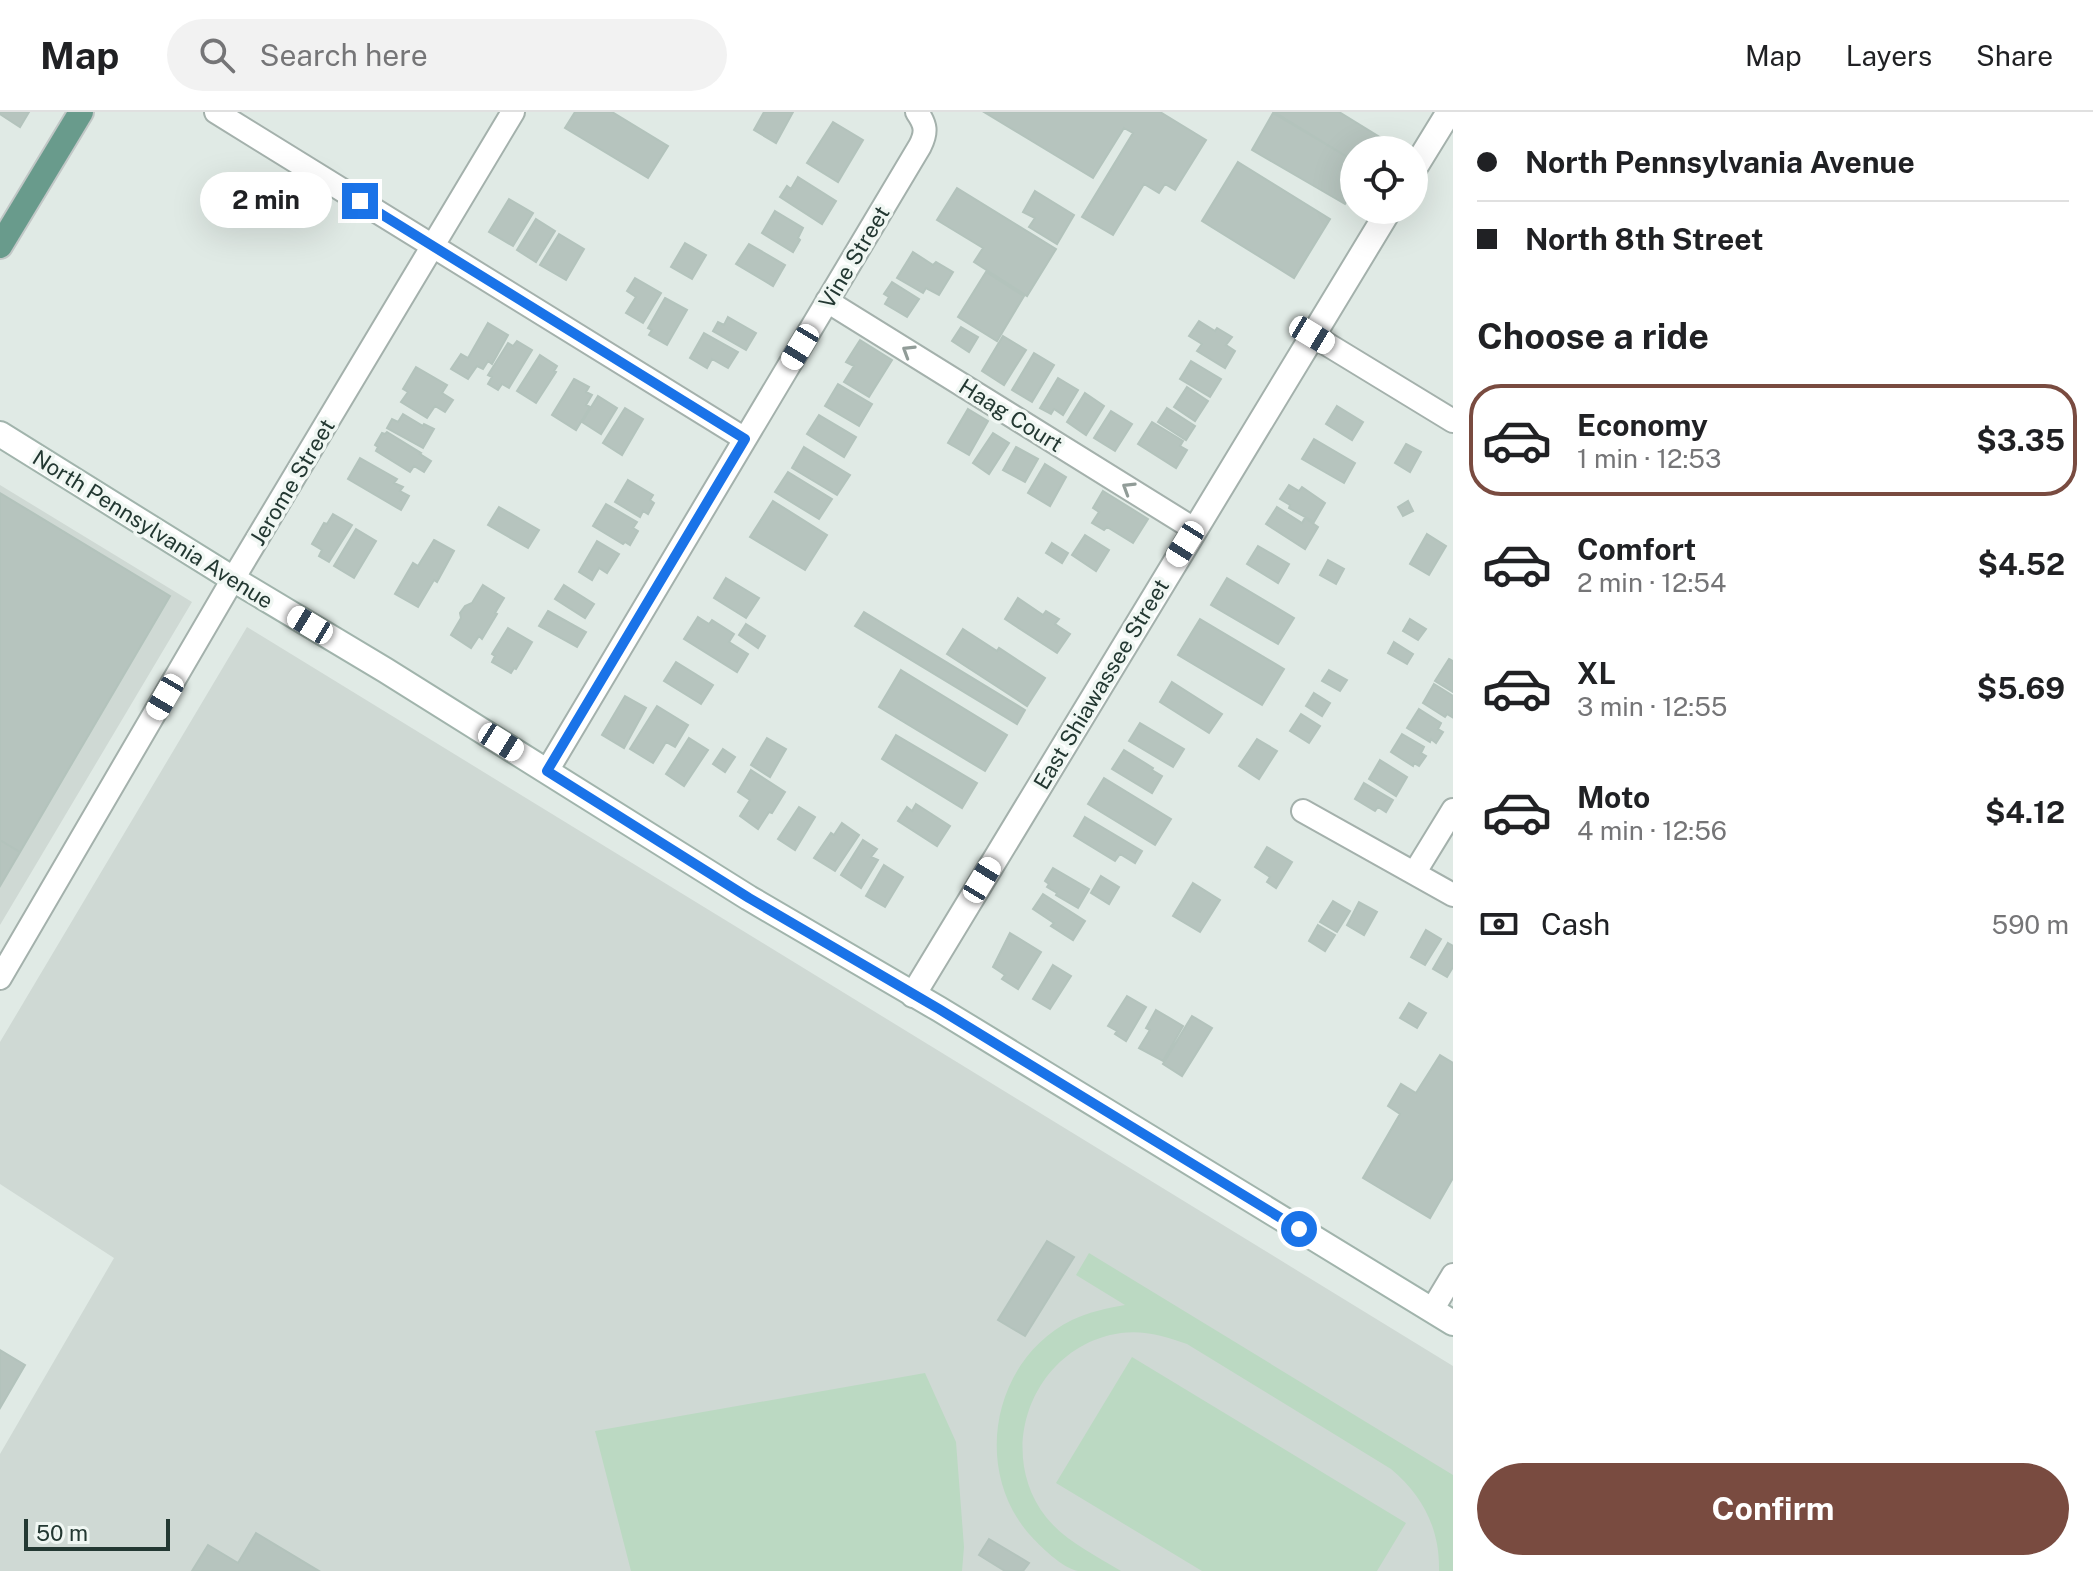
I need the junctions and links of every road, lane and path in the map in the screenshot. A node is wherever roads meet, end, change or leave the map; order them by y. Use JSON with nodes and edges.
{"nodes":[{"id":1,"x":81,"y":112,"type":"edge"},
{"id":2,"x":216,"y":112,"type":"edge"},
{"id":3,"x":513,"y":112,"type":"edge"},
{"id":4,"x":917,"y":112,"type":"edge"},
{"id":5,"x":1449,"y":112,"type":"edge"},
{"id":6,"x":1428,"y":146,"type":"edge"},
{"id":7,"x":1380,"y":224,"type":"edge"},
{"id":8,"x":0,"y":246,"type":"edge"},
{"id":9,"x":433,"y":247,"type":"junction"},
{"id":10,"x":827,"y":301,"type":"junction"},
{"id":11,"x":1312,"y":335,"type":"junction"},
{"id":12,"x":1453,"y":421,"type":"edge"},
{"id":13,"x":0,"y":434,"type":"edge"},
{"id":14,"x":745,"y":439,"type":"junction"},
{"id":15,"x":1194,"y":529,"type":"junction"},
{"id":16,"x":233,"y":579,"type":"junction"},
{"id":17,"x":547,"y":771,"type":"junction"},
{"id":18,"x":1453,"y":810,"type":"edge"},
{"id":19,"x":1303,"y":811,"type":"dead end"},
{"id":20,"x":1415,"y":872,"type":"junction"},
{"id":21,"x":1453,"y":895,"type":"edge"},
{"id":22,"x":0,"y":978,"type":"edge"},
{"id":23,"x":913,"y":995,"type":"junction"},
{"id":24,"x":1453,"y":1275,"type":"edge"},
{"id":25,"x":1432,"y":1310,"type":"junction"},
{"id":26,"x":1453,"y":1323,"type":"edge"}],
"edges":[{"from":1,"to":8,"type":"main road"},
{"from":2,"to":9,"type":"street"},
{"from":3,"to":9,"type":"street","name":"Jerome Street"},
{"from":4,"to":10,"type":"street","name":"Vine Street"},
{"from":5,"to":6,"type":"main road"},
{"from":7,"to":11,"type":"main road","name":"East Shiawassee Street"},
{"from":9,"to":14,"type":"street"},
{"from":9,"to":16,"type":"street","name":"Jerome Street"},
{"from":10,"to":14,"type":"street","name":"Vine Street"},
{"from":15,"to":10,"type":"street","name":"Haag Court","one_way":true},
{"from":11,"to":12,"type":"street"},
{"from":11,"to":15,"type":"main road","name":"East Shiawassee Street"},
{"from":13,"to":16,"type":"main road","name":"North Pennsylvania Avenue"},
{"from":14,"to":17,"type":"street","name":"Vine Street"},
{"from":15,"to":23,"type":"main road","name":"East Shiawassee Street"},
{"from":16,"to":17,"type":"main road","name":"North Pennsylvania Avenue"},
{"from":16,"to":22,"type":"street","name":"Jerome Street"},
{"from":17,"to":23,"type":"main road","name":"North Pennsylvania Avenue"},
{"from":18,"to":20,"type":"street"},
{"from":19,"to":20,"type":"street"},
{"from":20,"to":21,"type":"street"},
{"from":23,"to":25,"type":"main road","name":"North Pennsylvania Avenue"},
{"from":24,"to":25,"type":"street"},
{"from":25,"to":26,"type":"main road","name":"North Pennsylvania Avenue"}]}
